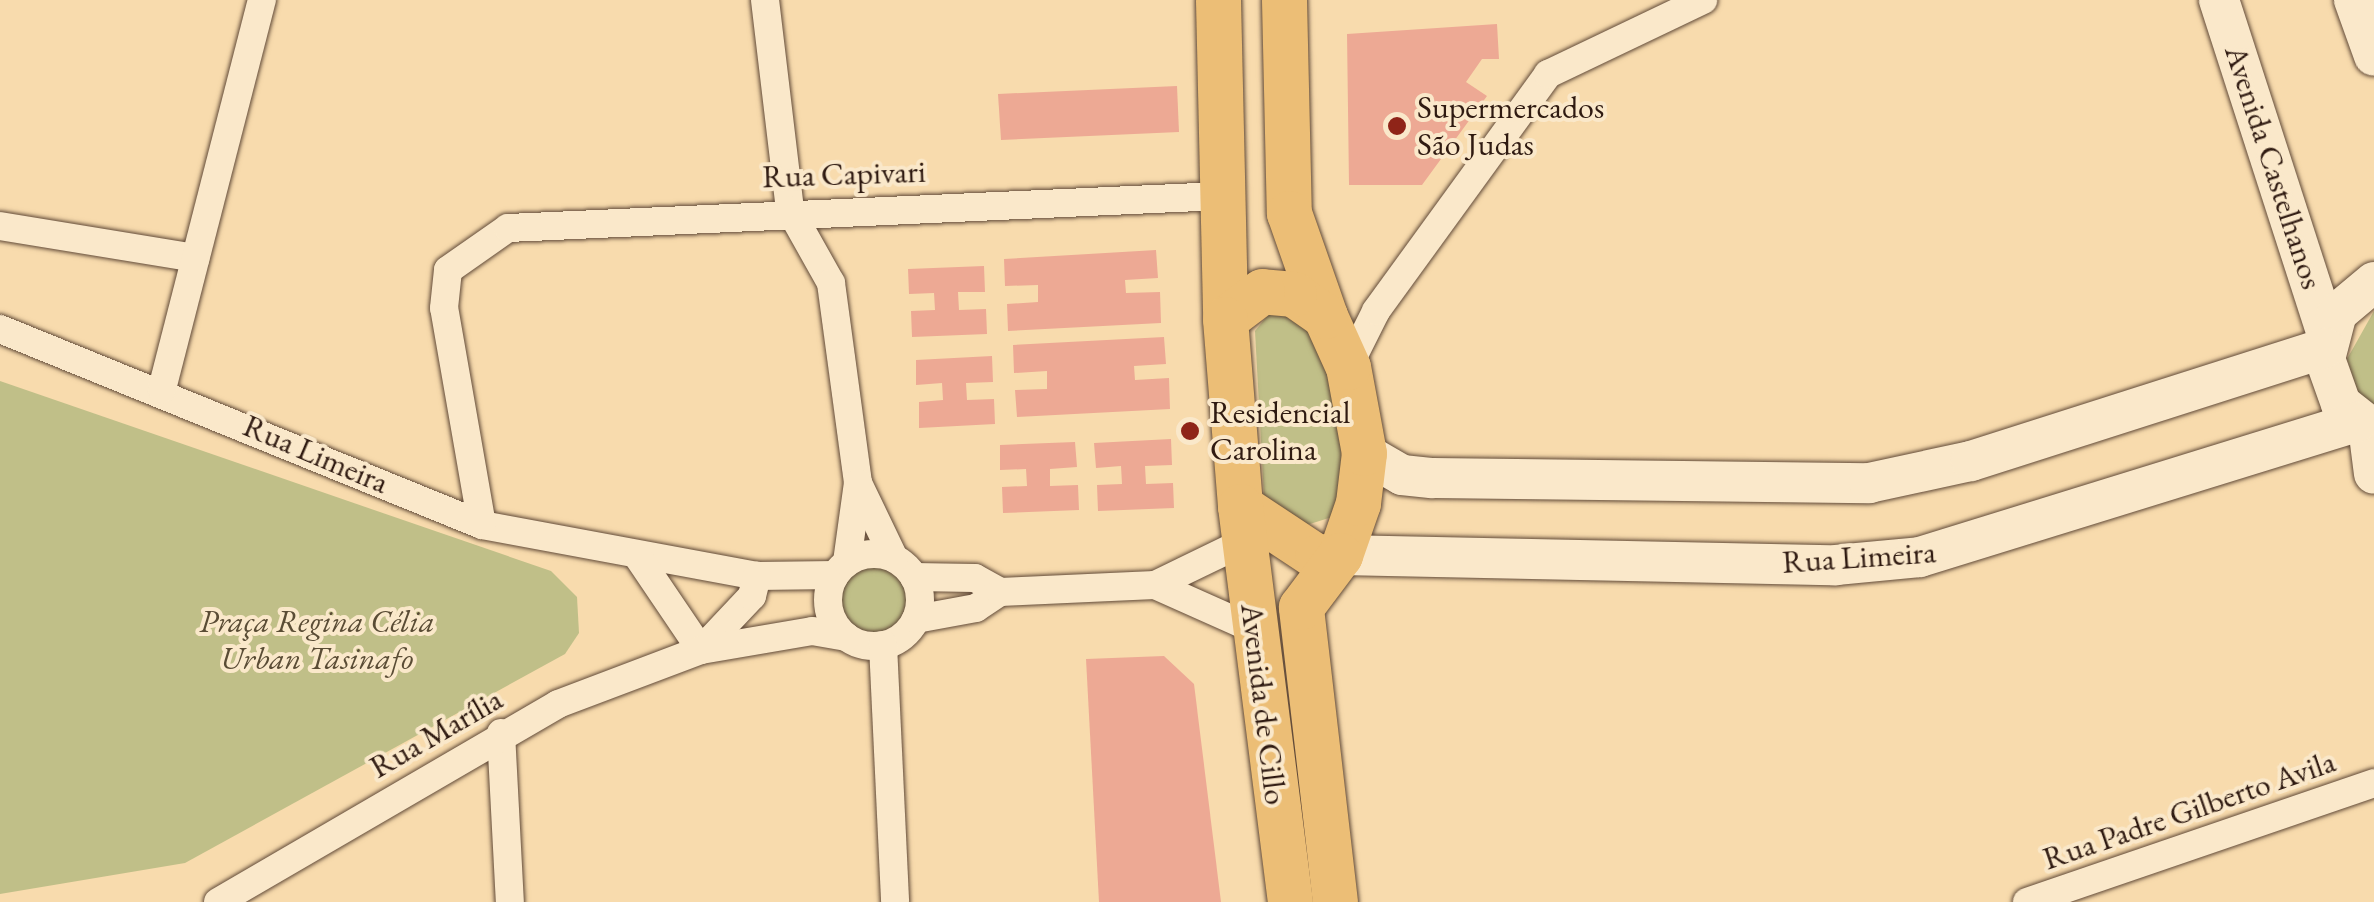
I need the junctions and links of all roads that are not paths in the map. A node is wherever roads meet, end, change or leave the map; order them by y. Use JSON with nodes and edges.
{"nodes":[{"id":1,"x":262,"y":0,"type":"edge"},
{"id":2,"x":765,"y":0,"type":"edge"},
{"id":3,"x":1218,"y":0,"type":"edge"},
{"id":4,"x":1284,"y":0,"type":"edge"},
{"id":5,"x":1703,"y":0,"type":"edge"},
{"id":6,"x":2219,"y":0,"type":"edge"},
{"id":7,"x":2354,"y":0,"type":"edge"},
{"id":8,"x":2374,"y":56,"type":"edge"},
{"id":9,"x":1220,"y":196,"type":"junction"},
{"id":10,"x":790,"y":210,"type":"junction"},
{"id":11,"x":0,"y":226,"type":"edge"},
{"id":12,"x":195,"y":258,"type":"junction"},
{"id":13,"x":2374,"y":282,"type":"edge"},
{"id":14,"x":1326,"y":316,"type":"junction"},
{"id":15,"x":1225,"y":319,"type":"junction"},
{"id":16,"x":0,"y":329,"type":"edge"},
{"id":17,"x":2326,"y":341,"type":"junction"},
{"id":18,"x":1348,"y":367,"type":"junction"},
{"id":19,"x":162,"y":389,"type":"junction"},
{"id":20,"x":2367,"y":426,"type":"edge"},
{"id":21,"x":1364,"y":454,"type":"junction"},
{"id":22,"x":2374,"y":474,"type":"edge"},
{"id":23,"x":858,"y":482,"type":"junction"},
{"id":24,"x":1242,"y":524,"type":"junction"},
{"id":25,"x":482,"y":525,"type":"junction"},
{"id":26,"x":1340,"y":555,"type":"junction"},
{"id":27,"x":638,"y":557,"type":"junction"},
{"id":28,"x":904,"y":567,"type":"junction"},
{"id":29,"x":841,"y":569,"type":"junction"},
{"id":30,"x":757,"y":576,"type":"junction"},
{"id":31,"x":1155,"y":586,"type":"junction"},
{"id":32,"x":1000,"y":592,"type":"junction"},
{"id":33,"x":916,"y":619,"type":"junction"},
{"id":34,"x":1254,"y":628,"type":"junction"},
{"id":35,"x":846,"y":637,"type":"junction"},
{"id":36,"x":883,"y":645,"type":"junction"},
{"id":37,"x":702,"y":650,"type":"junction"},
{"id":38,"x":501,"y":733,"type":"junction"},
{"id":39,"x":2374,"y":783,"type":"edge"},
{"id":40,"x":218,"y":902,"type":"edge"},
{"id":41,"x":510,"y":902,"type":"edge"},
{"id":42,"x":895,"y":902,"type":"edge"},
{"id":43,"x":1290,"y":902,"type":"edge"},
{"id":44,"x":1335,"y":902,"type":"edge"},
{"id":45,"x":2026,"y":902,"type":"edge"}],
"edges":[{"from":1,"to":12,"type":"street"},
{"from":2,"to":10,"type":"street"},
{"from":3,"to":9,"type":"main road","name":"Avenida de Cillo"},
{"from":4,"to":14,"type":"main road","name":"Avenida de Cillo"},
{"from":5,"to":18,"type":"street"},
{"from":6,"to":17,"type":"street","name":"Avenida Castelhanos"},
{"from":7,"to":8,"type":"street"},
{"from":9,"to":10,"type":"street","name":"Rua Capivari"},
{"from":9,"to":15,"type":"main road","name":"Avenida de Cillo"},
{"from":10,"to":23,"type":"street"},
{"from":10,"to":25,"type":"street","name":"Rua Capivari"},
{"from":11,"to":12,"type":"street"},
{"from":12,"to":19,"type":"street"},
{"from":13,"to":17,"type":"street","name":"Avenida Castelhanos"},
{"from":14,"to":15,"type":"main road"},
{"from":14,"to":18,"type":"main road","name":"Avenida de Cillo"},
{"from":15,"to":24,"type":"main road","name":"Avenida de Cillo"},
{"from":16,"to":19,"type":"street","name":"Rua Limeira"},
{"from":17,"to":20,"type":"street","name":"Avenida Castelhanos"},
{"from":17,"to":21,"type":"street"},
{"from":18,"to":21,"type":"main road","name":"Avenida de Cillo"},
{"from":19,"to":25,"type":"street","name":"Rua Limeira"},
{"from":20,"to":22,"type":"street","name":"Avenida Castelhanos"},
{"from":20,"to":26,"type":"street","name":"Rua Limeira"},
{"from":21,"to":26,"type":"main road","name":"Avenida de Cillo"},
{"from":23,"to":28,"type":"street"},
{"from":23,"to":29,"type":"street"},
{"from":24,"to":26,"type":"main road"},
{"from":24,"to":31,"type":"street"},
{"from":24,"to":34,"type":"main road","name":"Avenida de Cillo"},
{"from":25,"to":27,"type":"street","name":"Rua Limeira"},
{"from":26,"to":44,"type":"main road","name":"Avenida de Cillo"},
{"from":27,"to":30,"type":"street","name":"Rua Limeira"},
{"from":27,"to":37,"type":"street"},
{"from":28,"to":29,"type":"street"},
{"from":28,"to":32,"type":"street"},
{"from":28,"to":33,"type":"street"},
{"from":29,"to":30,"type":"street","name":"Rua Limeira"},
{"from":29,"to":35,"type":"street"},
{"from":30,"to":37,"type":"street","name":"Rua Marília"},
{"from":31,"to":32,"type":"street"},
{"from":31,"to":34,"type":"street"},
{"from":32,"to":33,"type":"street"},
{"from":33,"to":36,"type":"street"},
{"from":34,"to":43,"type":"main road","name":"Avenida de Cillo"},
{"from":35,"to":36,"type":"street"},
{"from":35,"to":37,"type":"street","name":"Rua Marília"},
{"from":36,"to":42,"type":"street"},
{"from":37,"to":38,"type":"street","name":"Rua Marília"},
{"from":38,"to":40,"type":"street","name":"Rua Marília"},
{"from":38,"to":41,"type":"street"},
{"from":39,"to":45,"type":"street","name":"Rua Padre Gilberto Avila"}]}
